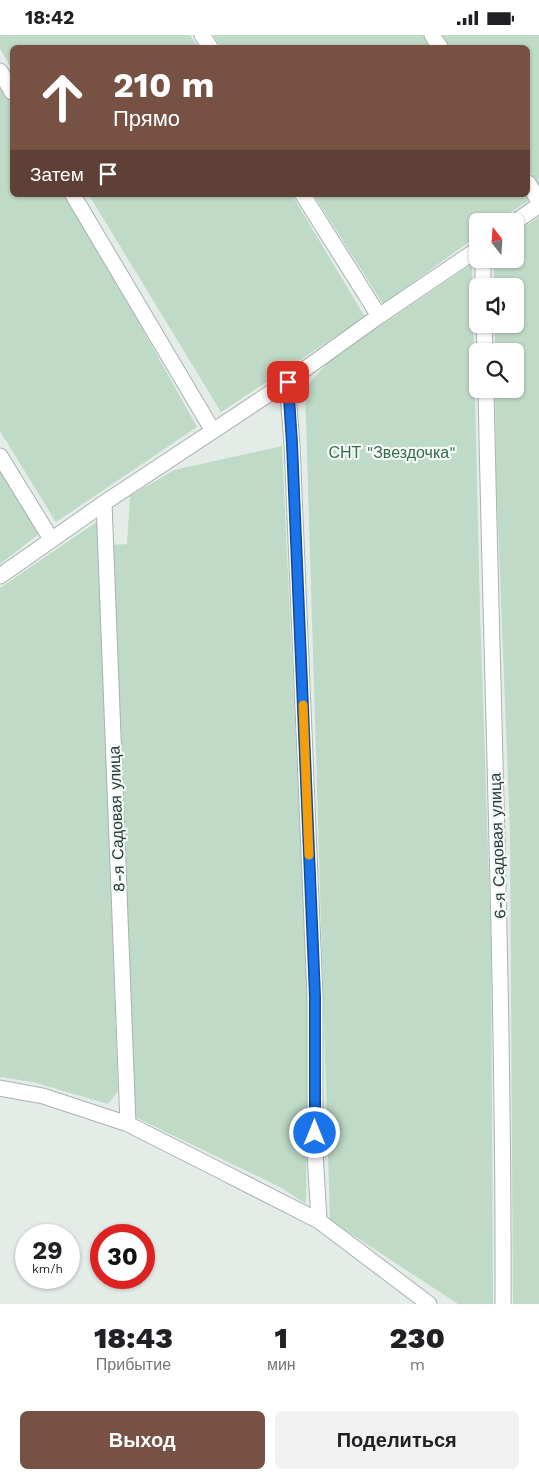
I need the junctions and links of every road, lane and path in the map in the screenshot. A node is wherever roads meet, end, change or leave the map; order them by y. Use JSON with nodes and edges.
{"nodes":[{"id":1,"x":0,"y":71,"type":"edge"},
{"id":2,"x":10,"y":88,"type":"edge"},
{"id":3,"x":530,"y":186,"type":"edge"},
{"id":4,"x":74,"y":197,"type":"edge"},
{"id":5,"x":304,"y":197,"type":"edge"},
{"id":6,"x":539,"y":201,"type":"edge"},
{"id":7,"x":539,"y":205,"type":"edge"},
{"id":8,"x":524,"y":216,"type":"edge"},
{"id":9,"x":469,"y":255,"type":"edge"},
{"id":10,"x":379,"y":316,"type":"junction"},
{"id":11,"x":288,"y":382,"type":"junction"},
{"id":12,"x":486,"y":398,"type":"edge"},
{"id":13,"x":213,"y":431,"type":"junction"},
{"id":14,"x":0,"y":456,"type":"edge"},
{"id":15,"x":104,"y":508,"type":"junction"},
{"id":16,"x":51,"y":539,"type":"junction"},
{"id":17,"x":0,"y":576,"type":"edge"},
{"id":18,"x":0,"y":1088,"type":"edge"},
{"id":19,"x":128,"y":1124,"type":"junction"},
{"id":20,"x":318,"y":1221,"type":"junction"},
{"id":21,"x":428,"y":1304,"type":"edge"},
{"id":22,"x":503,"y":1304,"type":"edge"}],
"edges":[{"from":1,"to":2,"type":"street"},
{"from":3,"to":6,"type":"street"},
{"from":4,"to":13,"type":"street"},
{"from":5,"to":10,"type":"street"},
{"from":7,"to":8,"type":"street"},
{"from":9,"to":10,"type":"street"},
{"from":10,"to":11,"type":"street"},
{"from":11,"to":13,"type":"street"},
{"from":11,"to":20,"type":"street"},
{"from":12,"to":22,"type":"street","name":"6-я Садовая улица"},
{"from":13,"to":15,"type":"street"},
{"from":14,"to":16,"type":"street"},
{"from":15,"to":16,"type":"street"},
{"from":15,"to":19,"type":"street","name":"8-я Садовая улица"},
{"from":16,"to":17,"type":"street"},
{"from":18,"to":19,"type":"street"},
{"from":19,"to":20,"type":"street"},
{"from":20,"to":21,"type":"street"}]}
